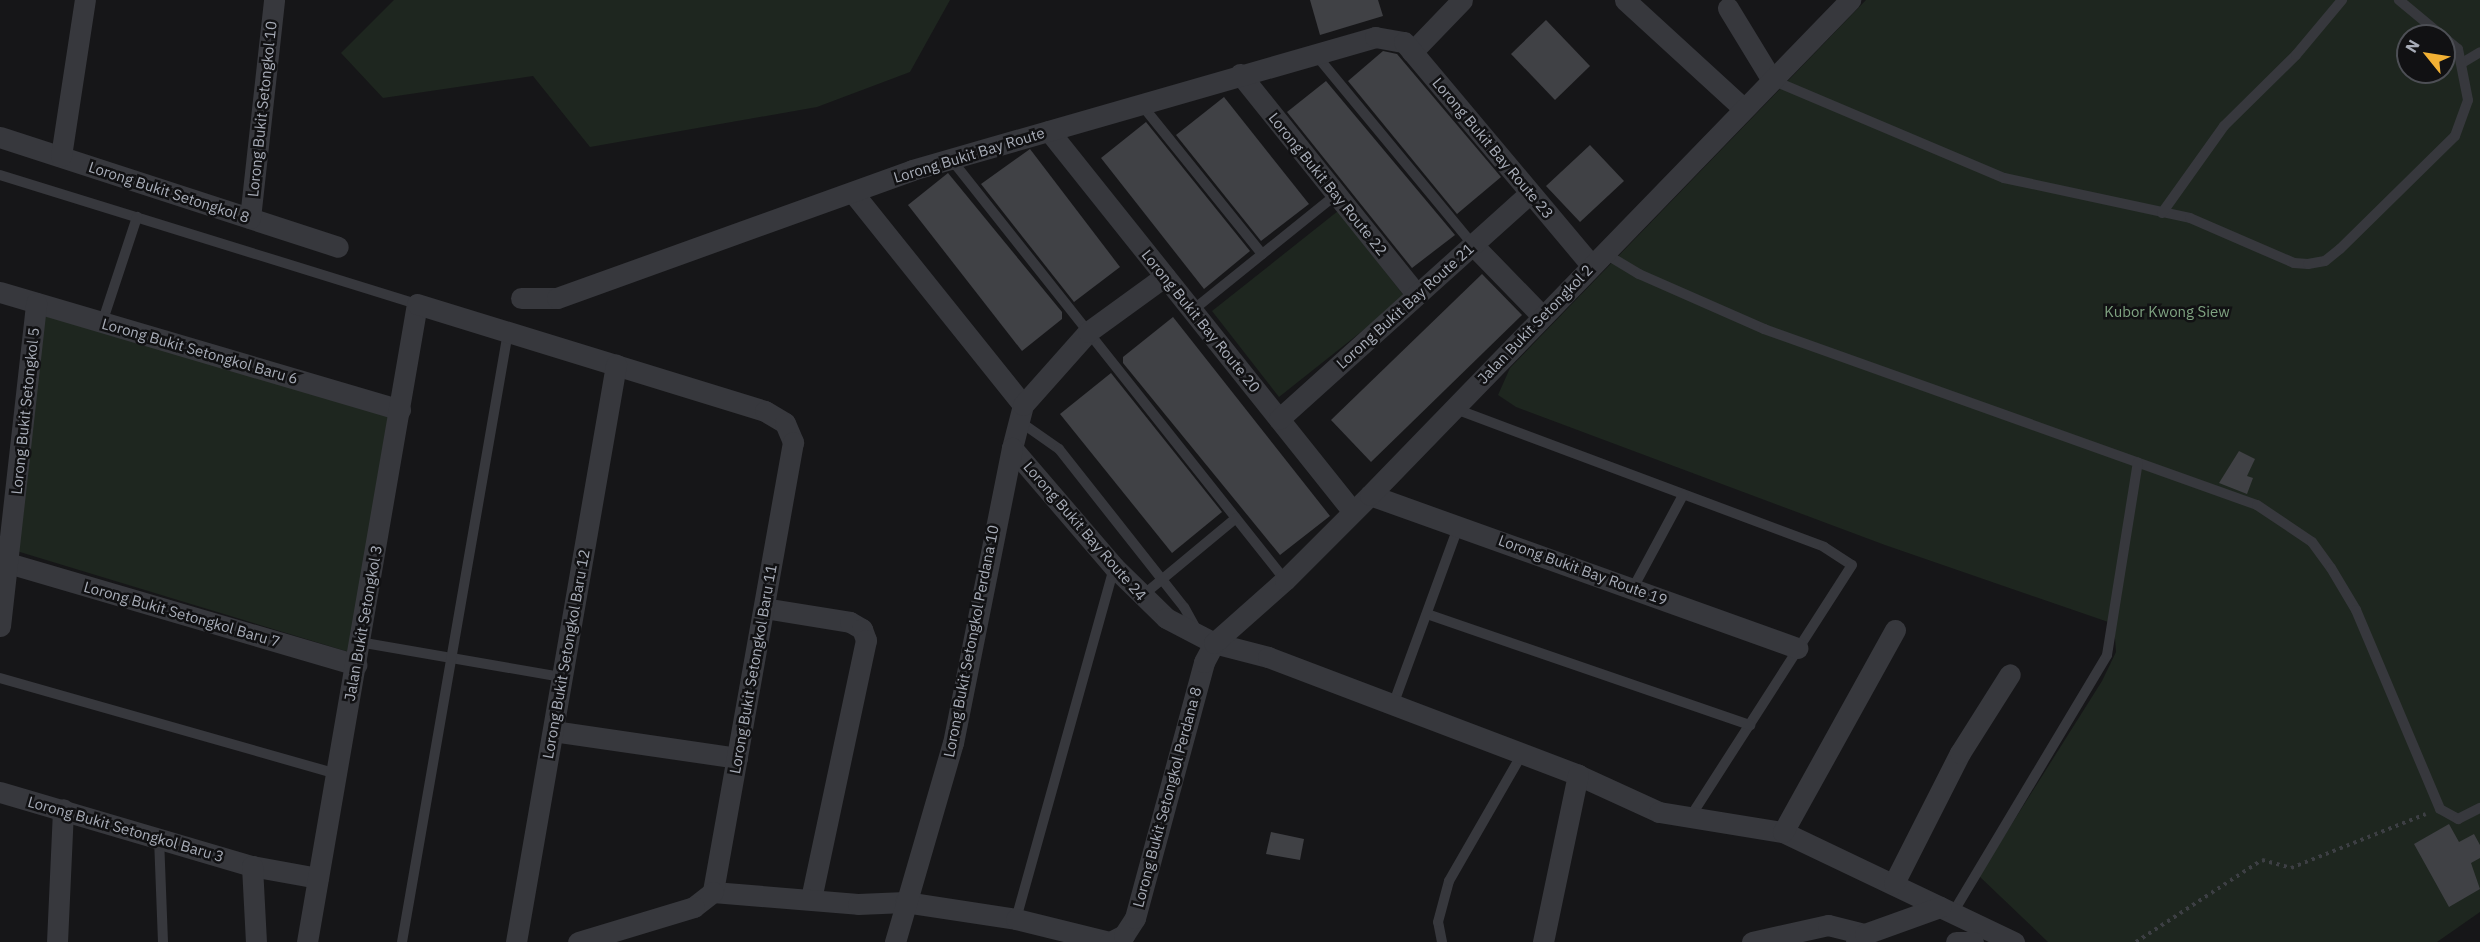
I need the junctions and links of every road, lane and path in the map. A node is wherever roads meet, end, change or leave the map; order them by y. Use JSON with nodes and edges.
{"nodes":[{"id":1,"x":85,"y":0,"type":"edge"},
{"id":2,"x":274,"y":0,"type":"edge"},
{"id":3,"x":1462,"y":0,"type":"edge"},
{"id":4,"x":1624,"y":0,"type":"edge"},
{"id":5,"x":1850,"y":0,"type":"edge"},
{"id":6,"x":2342,"y":0,"type":"edge"},
{"id":7,"x":2398,"y":0,"type":"edge"},
{"id":8,"x":1728,"y":8,"type":"dead end"},
{"id":9,"x":1390,"y":38,"type":"joint"},
{"id":10,"x":1412,"y":52,"type":"junction"},
{"id":11,"x":2480,"y":52,"type":"edge"},
{"id":12,"x":1316,"y":55,"type":"junction"},
{"id":13,"x":2462,"y":63,"type":"junction"},
{"id":14,"x":1240,"y":74,"type":"junction"},
{"id":15,"x":1772,"y":80,"type":"junction"},
{"id":16,"x":1141,"y":103,"type":"junction"},
{"id":17,"x":1744,"y":109,"type":"junction"},
{"id":18,"x":1049,"y":130,"type":"junction"},
{"id":19,"x":0,"y":137,"type":"edge"},
{"id":20,"x":61,"y":156,"type":"junction"},
{"id":21,"x":951,"y":159,"type":"junction"},
{"id":22,"x":0,"y":175,"type":"edge"},
{"id":23,"x":1530,"y":193,"type":"junction"},
{"id":24,"x":854,"y":194,"type":"junction"},
{"id":25,"x":1337,"y":194,"type":"junction"},
{"id":26,"x":2162,"y":213,"type":"junction"},
{"id":27,"x":137,"y":217,"type":"junction"},
{"id":28,"x":250,"y":218,"type":"junction"},
{"id":29,"x":1473,"y":244,"type":"junction"},
{"id":30,"x":338,"y":247,"type":"dead end"},
{"id":31,"x":1262,"y":255,"type":"junction"},
{"id":32,"x":1598,"y":259,"type":"junction"},
{"id":33,"x":1165,"y":276,"type":"junction"},
{"id":34,"x":0,"y":292,"type":"edge"},
{"id":35,"x":1417,"y":295,"type":"junction"},
{"id":36,"x":521,"y":298,"type":"dead end"},
{"id":37,"x":36,"y":303,"type":"junction"},
{"id":38,"x":417,"y":304,"type":"junction"},
{"id":39,"x":1193,"y":310,"type":"junction"},
{"id":40,"x":1542,"y":316,"type":"junction"},
{"id":41,"x":102,"y":323,"type":"junction"},
{"id":42,"x":508,"y":332,"type":"junction"},
{"id":43,"x":1088,"y":332,"type":"junction"},
{"id":44,"x":616,"y":365,"type":"junction"},
{"id":45,"x":1453,"y":408,"type":"junction"},
{"id":46,"x":400,"y":410,"type":"junction"},
{"id":47,"x":1021,"y":413,"type":"junction"},
{"id":48,"x":1279,"y":419,"type":"junction"},
{"id":49,"x":1012,"y":448,"type":"junction"},
{"id":50,"x":2138,"y":462,"type":"junction"},
{"id":51,"x":1370,"y":495,"type":"junction"},
{"id":52,"x":1683,"y":495,"type":"junction"},
{"id":53,"x":1352,"y":511,"type":"junction"},
{"id":54,"x":1236,"y":518,"type":"junction"},
{"id":55,"x":1459,"y":525,"type":"junction"},
{"id":56,"x":6,"y":539,"type":"edge"},
{"id":57,"x":8,"y":563,"type":"junction"},
{"id":58,"x":1114,"y":567,"type":"junction"},
{"id":59,"x":1163,"y":579,"type":"junction"},
{"id":60,"x":1285,"y":580,"type":"junction"},
{"id":61,"x":1633,"y":588,"type":"junction"},
{"id":62,"x":1141,"y":597,"type":"junction"},
{"id":63,"x":764,"y":608,"type":"junction"},
{"id":64,"x":1427,"y":614,"type":"junction"},
{"id":65,"x":0,"y":626,"type":"edge"},
{"id":66,"x":1895,"y":630,"type":"dead end"},
{"id":67,"x":1206,"y":639,"type":"junction"},
{"id":68,"x":359,"y":642,"type":"junction"},
{"id":69,"x":1797,"y":648,"type":"junction"},
{"id":70,"x":452,"y":658,"type":"junction"},
{"id":71,"x":356,"y":665,"type":"junction"},
{"id":72,"x":2010,"y":674,"type":"dead end"},
{"id":73,"x":562,"y":677,"type":"junction"},
{"id":74,"x":0,"y":678,"type":"edge"},
{"id":75,"x":1393,"y":705,"type":"junction"},
{"id":76,"x":1750,"y":725,"type":"junction"},
{"id":77,"x":553,"y":731,"type":"junction"},
{"id":78,"x":1522,"y":754,"type":"junction"},
{"id":79,"x":737,"y":759,"type":"junction"},
{"id":80,"x":336,"y":774,"type":"junction"},
{"id":81,"x":1578,"y":775,"type":"junction"},
{"id":82,"x":0,"y":792,"type":"edge"},
{"id":83,"x":63,"y":808,"type":"junction"},
{"id":84,"x":2480,"y":808,"type":"edge"},
{"id":85,"x":2440,"y":809,"type":"junction"},
{"id":86,"x":1690,"y":818,"type":"junction"},
{"id":87,"x":1783,"y":832,"type":"junction"},
{"id":88,"x":159,"y":837,"type":"junction"},
{"id":89,"x":252,"y":866,"type":"junction"},
{"id":90,"x":318,"y":878,"type":"junction"},
{"id":91,"x":1894,"y":884,"type":"junction"},
{"id":92,"x":712,"y":892,"type":"junction"},
{"id":93,"x":811,"y":899,"type":"junction"},
{"id":94,"x":905,"y":902,"type":"junction"},
{"id":95,"x":1947,"y":909,"type":"junction"},
{"id":96,"x":1016,"y":919,"type":"junction"},
{"id":97,"x":1861,"y":938,"type":"edge"},
{"id":98,"x":57,"y":942,"type":"edge"},
{"id":99,"x":163,"y":942,"type":"edge"},
{"id":100,"x":256,"y":942,"type":"edge"},
{"id":101,"x":307,"y":942,"type":"edge"},
{"id":102,"x":402,"y":942,"type":"edge"},
{"id":103,"x":516,"y":942,"type":"edge"},
{"id":104,"x":578,"y":942,"type":"edge"},
{"id":105,"x":895,"y":942,"type":"edge"},
{"id":106,"x":1109,"y":942,"type":"edge"},
{"id":107,"x":1442,"y":942,"type":"edge"},
{"id":108,"x":1543,"y":942,"type":"edge"},
{"id":109,"x":1752,"y":942,"type":"edge"},
{"id":110,"x":1956,"y":942,"type":"edge"},
{"id":111,"x":1973,"y":942,"type":"edge"},
{"id":112,"x":2014,"y":942,"type":"edge"},
{"id":113,"x":2136,"y":942,"type":"edge"}],
"edges":[{"from":1,"to":20,"type":"street"},
{"from":2,"to":28,"type":"street","name":"Lorong Bukit Setongkol 10"},
{"from":3,"to":10,"type":"street"},
{"from":4,"to":17,"type":"street"},
{"from":5,"to":15,"type":"street","name":"Jalan Bukit Setongkol 2"},
{"from":6,"to":26,"type":"lane"},
{"from":7,"to":13,"type":"lane"},
{"from":8,"to":15,"type":"street"},
{"from":9,"to":10,"type":"street","name":"Lorong Bukit Bay Route 23"},
{"from":9,"to":12,"type":"street","name":"Lorong Bukit Bay Route"},
{"from":10,"to":23,"type":"street","name":"Lorong Bukit Bay Route 23"},
{"from":11,"to":13,"type":"lane"},
{"from":12,"to":14,"type":"street","name":"Lorong Bukit Bay Route"},
{"from":12,"to":29,"type":"lane"},
{"from":13,"to":26,"type":"lane"},
{"from":14,"to":16,"type":"street","name":"Lorong Bukit Bay Route"},
{"from":14,"to":25,"type":"street","name":"Lorong Bukit Bay Route 22"},
{"from":15,"to":17,"type":"street","name":"Jalan Bukit Setongkol 2"},
{"from":15,"to":26,"type":"lane"},
{"from":16,"to":18,"type":"street","name":"Lorong Bukit Bay Route"},
{"from":16,"to":31,"type":"lane"},
{"from":17,"to":32,"type":"street","name":"Jalan Bukit Setongkol 2"},
{"from":18,"to":21,"type":"street","name":"Lorong Bukit Bay Route"},
{"from":18,"to":33,"type":"street","name":"Lorong Bukit Bay Route 20"},
{"from":19,"to":20,"type":"street","name":"Lorong Bukit Setongkol 8"},
{"from":20,"to":28,"type":"street","name":"Lorong Bukit Setongkol 8"},
{"from":21,"to":24,"type":"street","name":"Lorong Bukit Bay Route"},
{"from":21,"to":43,"type":"lane"},
{"from":22,"to":27,"type":"lane"},
{"from":23,"to":29,"type":"street","name":"Lorong Bukit Bay Route 21"},
{"from":23,"to":32,"type":"street","name":"Lorong Bukit Bay Route 23"},
{"from":24,"to":36,"type":"street","name":"Lorong Bukit Bay Route"},
{"from":24,"to":47,"type":"street"},
{"from":25,"to":31,"type":"lane"},
{"from":25,"to":35,"type":"street","name":"Lorong Bukit Bay Route 22"},
{"from":27,"to":38,"type":"lane"},
{"from":27,"to":41,"type":"lane"},
{"from":28,"to":30,"type":"street","name":"Lorong Bukit Setongkol 8"},
{"from":29,"to":35,"type":"street","name":"Lorong Bukit Bay Route 21"},
{"from":29,"to":40,"type":"street"},
{"from":31,"to":39,"type":"lane"},
{"from":32,"to":40,"type":"street","name":"Jalan Bukit Setongkol 2"},
{"from":32,"to":50,"type":"lane"},
{"from":33,"to":39,"type":"street","name":"Lorong Bukit Bay Route 20"},
{"from":33,"to":43,"type":"street"},
{"from":34,"to":37,"type":"street","name":"Lorong Bukit Setongkol Baru 6"},
{"from":35,"to":48,"type":"street","name":"Lorong Bukit Bay Route 21"},
{"from":37,"to":41,"type":"street","name":"Lorong Bukit Setongkol Baru 6"},
{"from":37,"to":56,"type":"street","name":"Lorong Bukit Setongkol 5"},
{"from":38,"to":42,"type":"street"},
{"from":38,"to":46,"type":"street","name":"Jalan Bukit Setongkol 3"},
{"from":39,"to":48,"type":"street","name":"Lorong Bukit Bay Route 20"},
{"from":40,"to":45,"type":"street","name":"Jalan Bukit Setongkol 2"},
{"from":41,"to":46,"type":"street","name":"Lorong Bukit Setongkol Baru 6"},
{"from":42,"to":44,"type":"street"},
{"from":42,"to":70,"type":"lane"},
{"from":43,"to":47,"type":"street"},
{"from":43,"to":54,"type":"lane"},
{"from":44,"to":63,"type":"street","name":"Lorong Bukit Setongkol Baru 11"},
{"from":44,"to":73,"type":"street","name":"Lorong Bukit Setongkol Baru 12"},
{"from":45,"to":51,"type":"street","name":"Jalan Bukit Setongkol 2"},
{"from":45,"to":52,"type":"lane"},
{"from":46,"to":68,"type":"street","name":"Jalan Bukit Setongkol 3"},
{"from":47,"to":49,"type":"street","name":"Lorong Bukit Bay Route 24"},
{"from":47,"to":59,"type":"lane"},
{"from":48,"to":53,"type":"street","name":"Lorong Bukit Bay Route 20"},
{"from":49,"to":58,"type":"street","name":"Lorong Bukit Bay Route 24"},
{"from":49,"to":94,"type":"street","name":"Lorong Bukit Setongkol Perdana 10"},
{"from":50,"to":85,"type":"lane"},
{"from":50,"to":95,"type":"lane"},
{"from":51,"to":53,"type":"street","name":"Jalan Bukit Setongkol 2"},
{"from":51,"to":55,"type":"street","name":"Lorong Bukit Bay Route 19"},
{"from":52,"to":61,"type":"lane"},
{"from":52,"to":69,"type":"lane"},
{"from":53,"to":60,"type":"street","name":"Jalan Bukit Setongkol 2"},
{"from":54,"to":59,"type":"lane"},
{"from":54,"to":60,"type":"lane"},
{"from":55,"to":61,"type":"street","name":"Lorong Bukit Bay Route 19"},
{"from":55,"to":64,"type":"lane"},
{"from":56,"to":57,"type":"street","name":"Lorong Bukit Setongkol 5"},
{"from":57,"to":65,"type":"street","name":"Lorong Bukit Setongkol 5"},
{"from":57,"to":71,"type":"street","name":"Lorong Bukit Setongkol Baru 7"},
{"from":58,"to":62,"type":"street","name":"Lorong Bukit Bay Route 24"},
{"from":58,"to":96,"type":"lane"},
{"from":59,"to":62,"type":"lane"},
{"from":59,"to":67,"type":"lane"},
{"from":60,"to":67,"type":"street","name":"Jalan Bukit Setongkol 2"},
{"from":61,"to":69,"type":"street","name":"Lorong Bukit Bay Route 19"},
{"from":62,"to":67,"type":"street","name":"Lorong Bukit Bay Route 24"},
{"from":63,"to":79,"type":"street","name":"Lorong Bukit Setongkol Baru 11"},
{"from":63,"to":93,"type":"street"},
{"from":64,"to":75,"type":"lane"},
{"from":64,"to":76,"type":"lane"},
{"from":66,"to":87,"type":"street"},
{"from":67,"to":75,"type":"street","name":"Lorong Bukit Bay Route 24"},
{"from":67,"to":106,"type":"street","name":"Lorong Bukit Setongkol Perdana 8"},
{"from":68,"to":70,"type":"lane"},
{"from":68,"to":71,"type":"street","name":"Jalan Bukit Setongkol 3"},
{"from":69,"to":76,"type":"lane"},
{"from":70,"to":73,"type":"lane"},
{"from":70,"to":102,"type":"lane"},
{"from":71,"to":80,"type":"street","name":"Jalan Bukit Setongkol 3"},
{"from":72,"to":91,"type":"street"},
{"from":73,"to":77,"type":"street","name":"Lorong Bukit Setongkol Baru 12"},
{"from":74,"to":80,"type":"lane"},
{"from":75,"to":78,"type":"street","name":"Lorong Bukit Bay Route 24"},
{"from":76,"to":86,"type":"lane"},
{"from":77,"to":79,"type":"street"},
{"from":77,"to":103,"type":"street","name":"Lorong Bukit Setongkol Baru 12"},
{"from":78,"to":81,"type":"street","name":"Lorong Bukit Bay Route 24"},
{"from":78,"to":107,"type":"lane"},
{"from":79,"to":92,"type":"street","name":"Lorong Bukit Setongkol Baru 11"},
{"from":80,"to":90,"type":"street","name":"Jalan Bukit Setongkol 3"},
{"from":81,"to":86,"type":"street","name":"Lorong Bukit Bay Route 24"},
{"from":81,"to":108,"type":"street"},
{"from":82,"to":83,"type":"street","name":"Lorong Bukit Setongkol Baru 3"},
{"from":83,"to":88,"type":"street","name":"Lorong Bukit Setongkol Baru 3"},
{"from":83,"to":98,"type":"street"},
{"from":84,"to":85,"type":"lane"},
{"from":85,"to":113,"type":"path"},
{"from":86,"to":87,"type":"street","name":"Lorong Bukit Bay Route 24"},
{"from":87,"to":91,"type":"street","name":"Lorong Bukit Bay Route 24"},
{"from":88,"to":89,"type":"street","name":"Lorong Bukit Setongkol Baru 3"},
{"from":88,"to":99,"type":"lane"},
{"from":89,"to":90,"type":"street","name":"Lorong Bukit Setongkol Baru 3"},
{"from":89,"to":100,"type":"street"},
{"from":90,"to":101,"type":"street","name":"Jalan Bukit Setongkol 3"},
{"from":91,"to":95,"type":"street","name":"Lorong Bukit Bay Route 24"},
{"from":92,"to":93,"type":"street","name":"Lorong Bukit Setongkol Perdana 8"},
{"from":92,"to":104,"type":"street"},
{"from":93,"to":94,"type":"street","name":"Lorong Bukit Setongkol Perdana 8"},
{"from":94,"to":96,"type":"street","name":"Lorong Bukit Setongkol Perdana 8"},
{"from":94,"to":105,"type":"street","name":"Lorong Bukit Setongkol Perdana 10"},
{"from":95,"to":97,"type":"street"},
{"from":95,"to":112,"type":"street","name":"Lorong Bukit Bay Route 24"},
{"from":96,"to":106,"type":"street","name":"Lorong Bukit Setongkol Perdana 8"},
{"from":97,"to":109,"type":"street"},
{"from":110,"to":111,"type":"street"}]}
